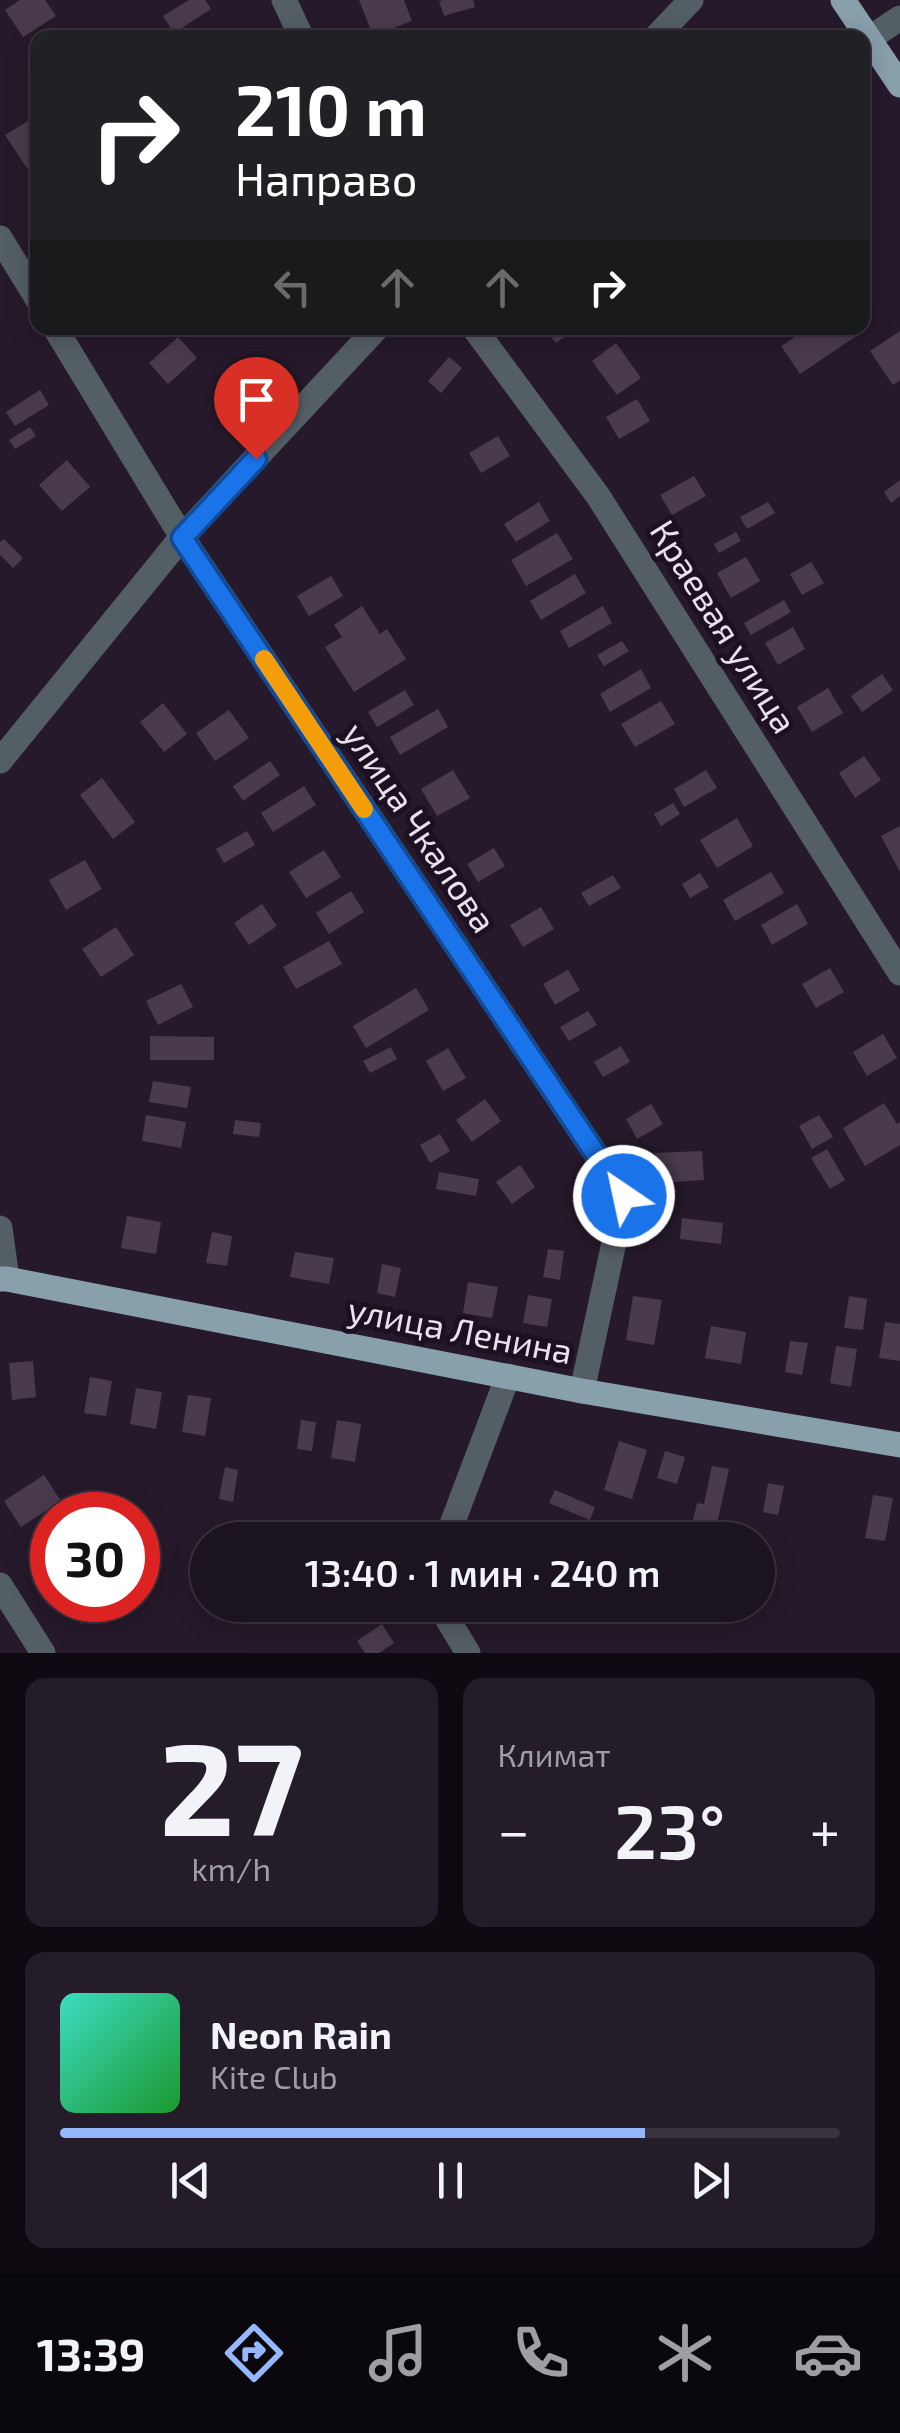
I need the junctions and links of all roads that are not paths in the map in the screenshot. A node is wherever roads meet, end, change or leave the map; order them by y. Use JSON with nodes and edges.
{"nodes":[{"id":1,"x":284,"y":0,"type":"edge"},
{"id":2,"x":691,"y":0,"type":"edge"},
{"id":3,"x":843,"y":0,"type":"edge"},
{"id":4,"x":900,"y":18,"type":"edge"},
{"id":5,"x":298,"y":30,"type":"edge"},
{"id":6,"x":663,"y":30,"type":"edge"},
{"id":7,"x":864,"y":30,"type":"edge"},
{"id":8,"x":870,"y":38,"type":"joint"},
{"id":9,"x":900,"y":85,"type":"edge"},
{"id":10,"x":0,"y":238,"type":"edge"},
{"id":11,"x":30,"y":287,"type":"edge"},
{"id":12,"x":58,"y":335,"type":"edge"},
{"id":13,"x":370,"y":335,"type":"edge"},
{"id":14,"x":479,"y":335,"type":"edge"},
{"id":15,"x":182,"y":538,"type":"junction"},
{"id":16,"x":0,"y":761,"type":"edge"},
{"id":17,"x":900,"y":973,"type":"edge"},
{"id":18,"x":0,"y":1228,"type":"edge"},
{"id":19,"x":4,"y":1279,"type":"edge"},
{"id":20,"x":508,"y":1376,"type":"junction"},
{"id":21,"x":582,"y":1391,"type":"junction"},
{"id":22,"x":900,"y":1445,"type":"edge"},
{"id":23,"x":453,"y":1522,"type":"edge"},
{"id":24,"x":0,"y":1585,"type":"edge"},
{"id":25,"x":449,"y":1622,"type":"edge"},
{"id":26,"x":42,"y":1653,"type":"edge"},
{"id":27,"x":468,"y":1653,"type":"edge"}],
"edges":[{"from":1,"to":5,"type":"street"},
{"from":2,"to":6,"type":"street"},
{"from":3,"to":7,"type":"main road"},
{"from":4,"to":8,"type":"street"},
{"from":8,"to":9,"type":"main road"},
{"from":10,"to":11,"type":"street"},
{"from":12,"to":15,"type":"street","name":"улица Чкалова"},
{"from":13,"to":15,"type":"street"},
{"from":14,"to":17,"type":"street","name":"Краевая улица"},
{"from":15,"to":16,"type":"street"},
{"from":15,"to":21,"type":"street","name":"улица Чкалова"},
{"from":18,"to":19,"type":"street"},
{"from":19,"to":20,"type":"main road","name":"улица Ленина"},
{"from":20,"to":21,"type":"main road","name":"улица Ленина"},
{"from":20,"to":23,"type":"street"},
{"from":21,"to":22,"type":"main road","name":"улица Ленина"},
{"from":24,"to":26,"type":"street"},
{"from":25,"to":27,"type":"street"}]}
